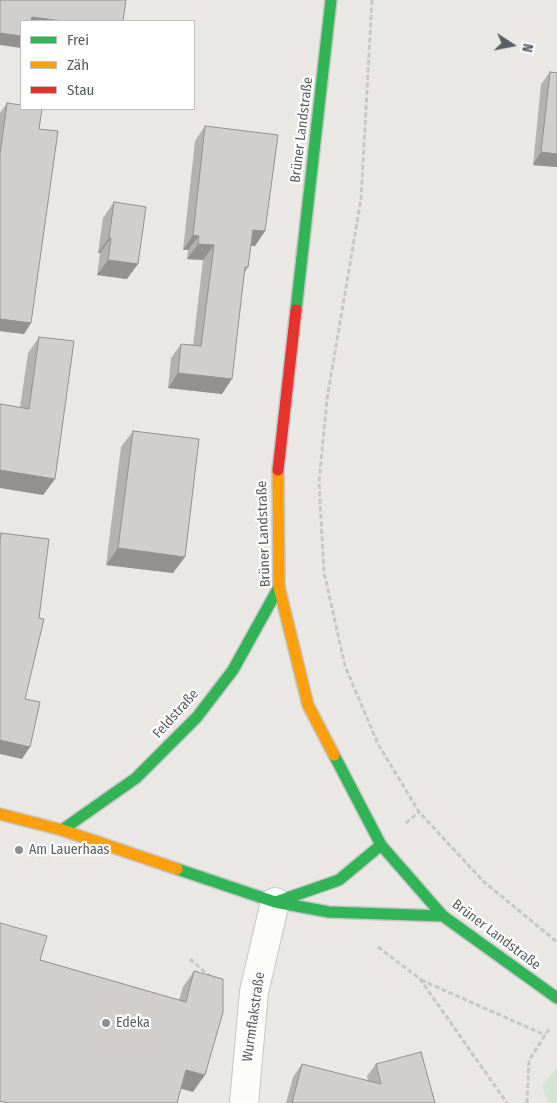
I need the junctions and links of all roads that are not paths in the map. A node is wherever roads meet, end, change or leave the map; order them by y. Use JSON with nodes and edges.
{"nodes":[{"id":1,"x":331,"y":0,"type":"edge"},
{"id":2,"x":279,"y":587,"type":"junction"},
{"id":3,"x":0,"y":814,"type":"edge"},
{"id":4,"x":62,"y":830,"type":"junction"},
{"id":5,"x":381,"y":845,"type":"junction"},
{"id":6,"x":275,"y":902,"type":"junction"},
{"id":7,"x":444,"y":916,"type":"junction"},
{"id":8,"x":557,"y":998,"type":"edge"},
{"id":9,"x":244,"y":1103,"type":"edge"}],
"edges":[{"from":1,"to":2,"type":"main road","name":"Brüner Landstraße"},
{"from":2,"to":4,"type":"main road","name":"Feldstraße"},
{"from":2,"to":5,"type":"main road","name":"Brüner Landstraße"},
{"from":3,"to":4,"type":"main road"},
{"from":4,"to":6,"type":"main road"},
{"from":5,"to":6,"type":"main road"},
{"from":5,"to":7,"type":"main road","name":"Brüner Landstraße"},
{"from":6,"to":7,"type":"main road"},
{"from":6,"to":9,"type":"street","name":"Wurmflakstraße"},
{"from":7,"to":8,"type":"main road","name":"Brüner Landstraße"}]}
